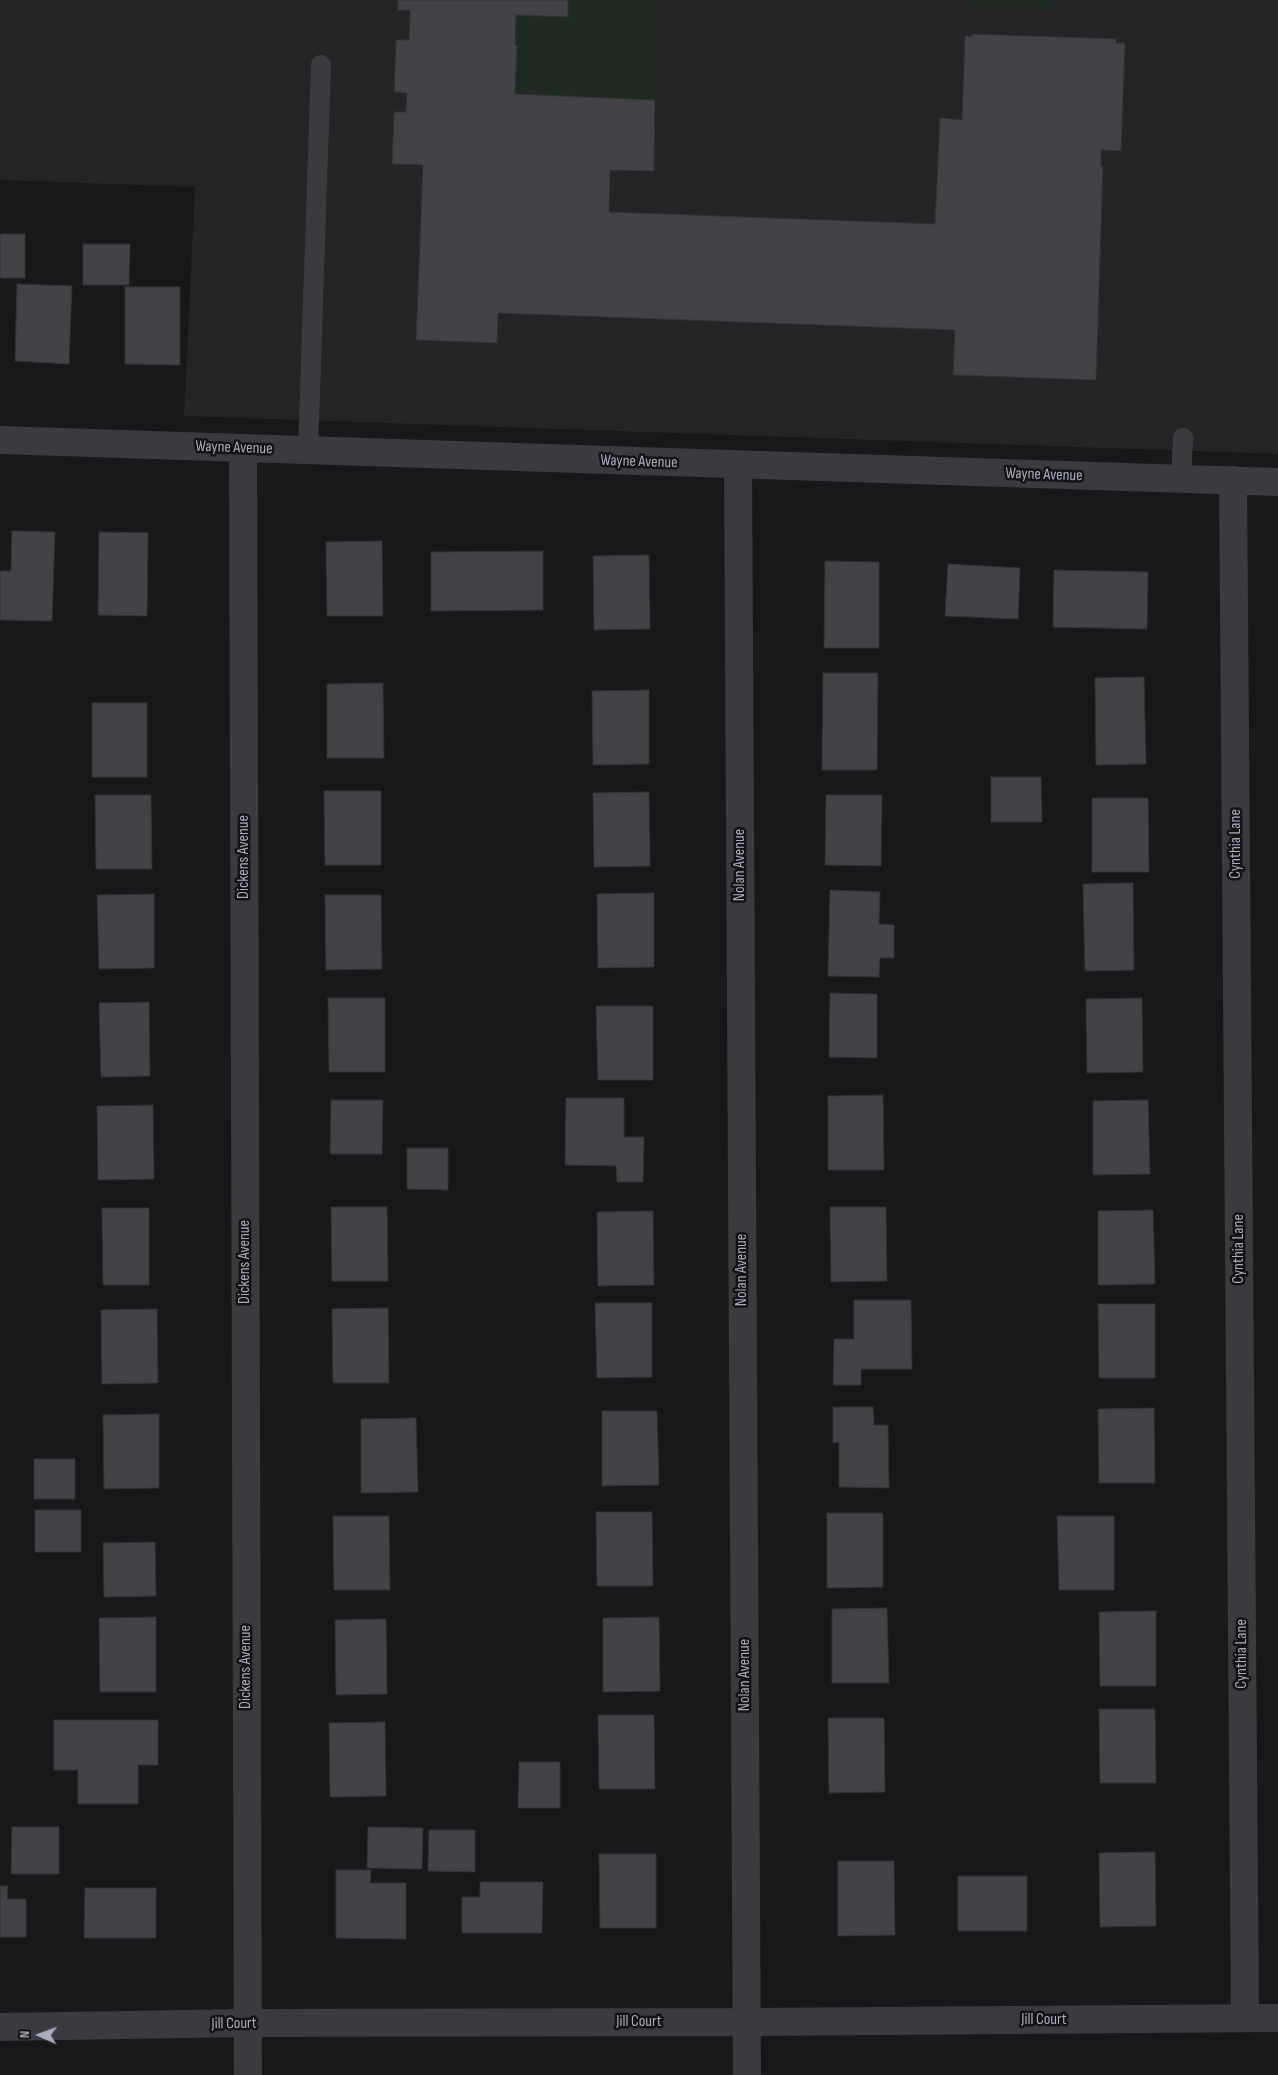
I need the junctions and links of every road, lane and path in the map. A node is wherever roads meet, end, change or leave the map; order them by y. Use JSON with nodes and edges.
{"nodes":[{"id":1,"x":321,"y":66,"type":"dead end"},
{"id":2,"x":1183,"y":438,"type":"dead end"},
{"id":3,"x":0,"y":440,"type":"edge"},
{"id":4,"x":243,"y":448,"type":"junction"},
{"id":5,"x":308,"y":451,"type":"junction"},
{"id":6,"x":738,"y":465,"type":"junction"},
{"id":7,"x":1181,"y":479,"type":"junction"},
{"id":8,"x":1233,"y":480,"type":"junction"},
{"id":9,"x":1278,"y":482,"type":"edge"},
{"id":10,"x":1245,"y":2018,"type":"junction"},
{"id":11,"x":1278,"y":2018,"type":"edge"},
{"id":12,"x":746,"y":2022,"type":"junction"},
{"id":13,"x":247,"y":2023,"type":"junction"},
{"id":14,"x":0,"y":2027,"type":"edge"},
{"id":15,"x":248,"y":2075,"type":"edge"},
{"id":16,"x":747,"y":2075,"type":"edge"}],
"edges":[{"from":1,"to":5,"type":"lane"},
{"from":2,"to":7,"type":"lane"},
{"from":3,"to":4,"type":"street","name":"Wayne Avenue"},
{"from":4,"to":5,"type":"street","name":"Wayne Avenue"},
{"from":4,"to":13,"type":"street","name":"Dickens Avenue"},
{"from":5,"to":6,"type":"street","name":"Wayne Avenue"},
{"from":6,"to":7,"type":"street","name":"Wayne Avenue"},
{"from":6,"to":12,"type":"street","name":"Nolan Avenue"},
{"from":7,"to":8,"type":"street","name":"Wayne Avenue"},
{"from":8,"to":9,"type":"street","name":"Wayne Avenue"},
{"from":8,"to":10,"type":"street","name":"Cynthia Lane"},
{"from":10,"to":11,"type":"street","name":"Jill Court"},
{"from":10,"to":12,"type":"street","name":"Jill Court"},
{"from":12,"to":13,"type":"street","name":"Jill Court"},
{"from":12,"to":16,"type":"street","name":"Nolan Avenue"},
{"from":13,"to":14,"type":"street","name":"Jill Court"},
{"from":13,"to":15,"type":"street","name":"Dickens Avenue"}]}
